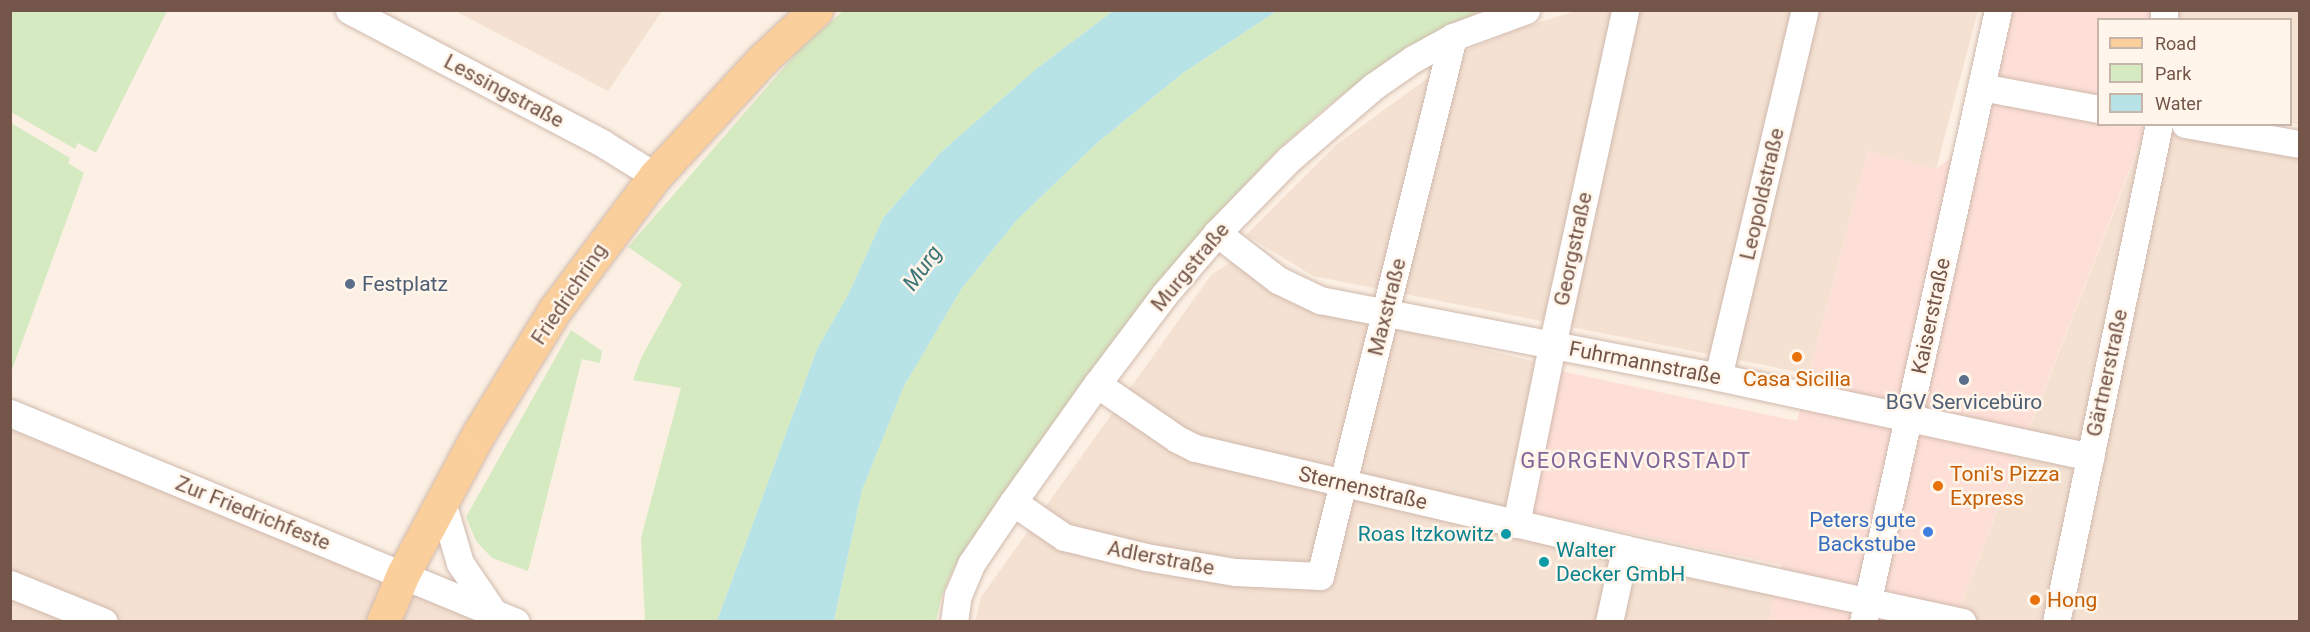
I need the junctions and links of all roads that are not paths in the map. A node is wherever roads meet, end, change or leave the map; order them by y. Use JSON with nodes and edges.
{"nodes":[{"id":1,"x":349,"y":10,"type":"edge"},
{"id":2,"x":816,"y":10,"type":"edge"},
{"id":3,"x":1526,"y":10,"type":"edge"},
{"id":4,"x":1625,"y":10,"type":"edge"},
{"id":5,"x":1805,"y":10,"type":"edge"},
{"id":6,"x":1998,"y":10,"type":"edge"},
{"id":7,"x":396,"y":20,"type":"edge"},
{"id":8,"x":1453,"y":37,"type":"junction"},
{"id":9,"x":1981,"y":87,"type":"junction"},
{"id":10,"x":2097,"y":109,"type":"edge"},
{"id":11,"x":2159,"y":126,"type":"edge"},
{"id":12,"x":2196,"y":126,"type":"edge"},
{"id":13,"x":2300,"y":144,"type":"edge"},
{"id":14,"x":655,"y":176,"type":"junction"},
{"id":15,"x":1217,"y":233,"type":"junction"},
{"id":16,"x":1386,"y":313,"type":"junction"},
{"id":17,"x":1552,"y":346,"type":"junction"},
{"id":18,"x":1718,"y":377,"type":"junction"},
{"id":19,"x":1097,"y":384,"type":"junction"},
{"id":20,"x":10,"y":413,"type":"edge"},
{"id":21,"x":1909,"y":418,"type":"junction"},
{"id":22,"x":2090,"y":457,"type":"junction"},
{"id":23,"x":1342,"y":484,"type":"junction"},
{"id":24,"x":442,"y":502,"type":"junction"},
{"id":25,"x":1013,"y":502,"type":"junction"},
{"id":26,"x":1516,"y":524,"type":"junction"},
{"id":27,"x":1625,"y":549,"type":"junction"},
{"id":28,"x":403,"y":574,"type":"junction"},
{"id":29,"x":1320,"y":576,"type":"joint"},
{"id":30,"x":10,"y":584,"type":"edge"},
{"id":31,"x":1865,"y":611,"type":"edge"},
{"id":32,"x":68,"y":615,"type":"edge"},
{"id":33,"x":505,"y":617,"type":"edge"},
{"id":34,"x":104,"y":621,"type":"edge"},
{"id":35,"x":383,"y":621,"type":"edge"},
{"id":36,"x":954,"y":621,"type":"edge"},
{"id":37,"x":1609,"y":621,"type":"edge"},
{"id":38,"x":1962,"y":621,"type":"edge"},
{"id":39,"x":2056,"y":621,"type":"edge"}],
"edges":[{"from":1,"to":7,"type":"street","name":"Lessingstraße"},
{"from":2,"to":14,"type":"main road","name":"Friedrichring"},
{"from":3,"to":8,"type":"street","name":"Murgstraße"},
{"from":4,"to":17,"type":"street","name":"Georgstraße"},
{"from":5,"to":18,"type":"street","name":"Leopoldstraße"},
{"from":6,"to":9,"type":"street","name":"Kaiserstraße"},
{"from":7,"to":14,"type":"street","name":"Lessingstraße"},
{"from":8,"to":15,"type":"street","name":"Murgstraße"},
{"from":8,"to":16,"type":"street","name":"Maxstraße"},
{"from":9,"to":10,"type":"street"},
{"from":9,"to":21,"type":"street","name":"Kaiserstraße"},
{"from":11,"to":22,"type":"street","name":"Gärtnerstraße"},
{"from":12,"to":13,"type":"street"},
{"from":14,"to":24,"type":"main road","name":"Friedrichring"},
{"from":15,"to":16,"type":"street","name":"Fuhrmannstraße"},
{"from":15,"to":19,"type":"street","name":"Murgstraße"},
{"from":16,"to":17,"type":"street","name":"Fuhrmannstraße"},
{"from":16,"to":23,"type":"street","name":"Maxstraße"},
{"from":17,"to":18,"type":"street","name":"Fuhrmannstraße"},
{"from":17,"to":26,"type":"street","name":"Georgstraße"},
{"from":18,"to":21,"type":"street","name":"Fuhrmannstraße"},
{"from":19,"to":23,"type":"street","name":"Sternenstraße"},
{"from":19,"to":25,"type":"street","name":"Murgstraße"},
{"from":20,"to":28,"type":"street","name":"Zur Friedrichfeste"},
{"from":21,"to":22,"type":"street","name":"Fuhrmannstraße"},
{"from":21,"to":31,"type":"street","name":"Kaiserstraße"},
{"from":22,"to":39,"type":"street","name":"Gärtnerstraße"},
{"from":23,"to":26,"type":"street","name":"Sternenstraße"},
{"from":23,"to":29,"type":"street","name":"Maxstraße"},
{"from":24,"to":28,"type":"main road","name":"Friedrichring"},
{"from":24,"to":33,"type":"street","name":"Zur Friedrichfeste"},
{"from":25,"to":29,"type":"street","name":"Adlerstraße"},
{"from":25,"to":36,"type":"street","name":"Murgstraße"},
{"from":26,"to":27,"type":"street","name":"Sternenstraße"},
{"from":27,"to":31,"type":"street","name":"Sternenstraße"},
{"from":27,"to":37,"type":"street"},
{"from":28,"to":33,"type":"street","name":"Zur Friedrichfeste"},
{"from":28,"to":35,"type":"main road","name":"Friedrichring"},
{"from":30,"to":32,"type":"street"},
{"from":31,"to":38,"type":"street","name":"Sternenstraße"},
{"from":32,"to":34,"type":"street"}]}
